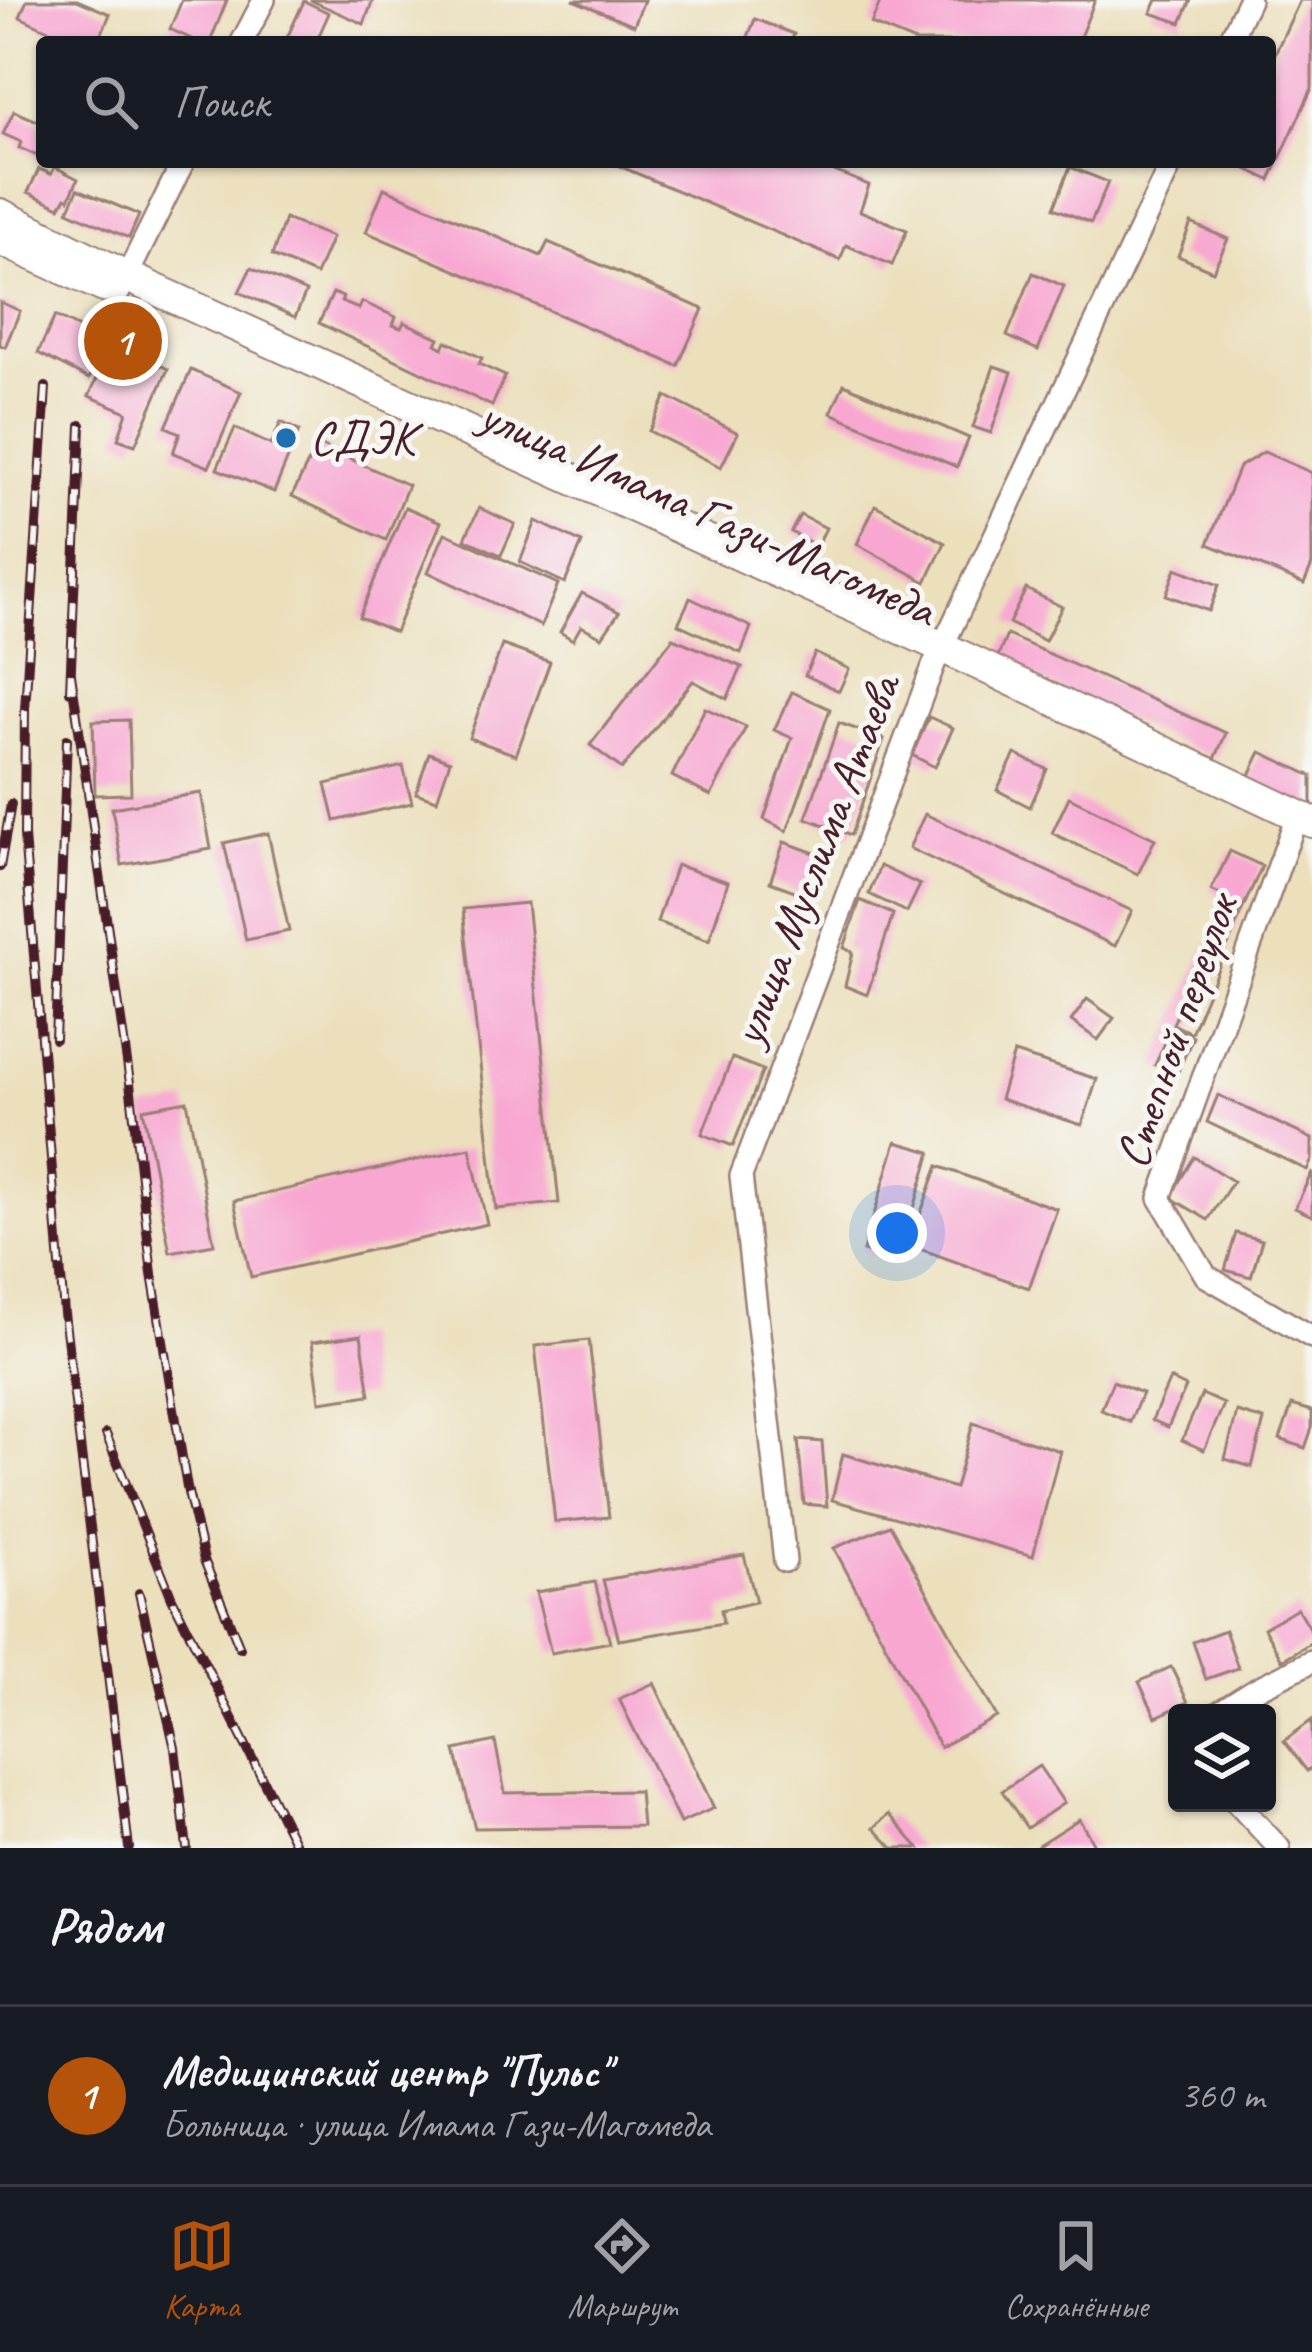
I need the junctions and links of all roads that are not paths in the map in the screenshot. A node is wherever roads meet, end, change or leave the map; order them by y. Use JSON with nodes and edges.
{"nodes":[{"id":1,"x":264,"y":0,"type":"edge"},
{"id":2,"x":1249,"y":0,"type":"edge"},
{"id":3,"x":245,"y":36,"type":"edge"},
{"id":4,"x":1232,"y":36,"type":"edge"},
{"id":5,"x":179,"y":168,"type":"edge"},
{"id":6,"x":1169,"y":168,"type":"edge"},
{"id":7,"x":0,"y":214,"type":"edge"},
{"id":8,"x":0,"y":240,"type":"edge"},
{"id":9,"x":122,"y":285,"type":"junction"},
{"id":10,"x":938,"y":655,"type":"junction"},
{"id":11,"x":1306,"y":828,"type":"edge"},
{"id":12,"x":1312,"y":1337,"type":"edge"},
{"id":13,"x":784,"y":1561,"type":"dead end"},
{"id":14,"x":1312,"y":1661,"type":"edge"},
{"id":15,"x":1232,"y":1704,"type":"edge"},
{"id":16,"x":1245,"y":1812,"type":"edge"},
{"id":17,"x":1279,"y":1848,"type":"edge"}],
"edges":[{"from":1,"to":3,"type":"street"},
{"from":2,"to":4,"type":"street"},
{"from":5,"to":9,"type":"street"},
{"from":6,"to":10,"type":"street","name":"улица Муслима Атаева"},
{"from":7,"to":9,"type":"main road"},
{"from":8,"to":9,"type":"main road","name":"улица Имама Гази-Магомеда"},
{"from":9,"to":10,"type":"main road","name":"улица Имама Гази-Магомеда"},
{"from":10,"to":11,"type":"main road","name":"улица Имама Гази-Магомеда"},
{"from":10,"to":13,"type":"street","name":"улица Муслима Атаева"},
{"from":11,"to":12,"type":"street","name":"Степной переулок"},
{"from":14,"to":15,"type":"street"},
{"from":16,"to":17,"type":"street"}]}
